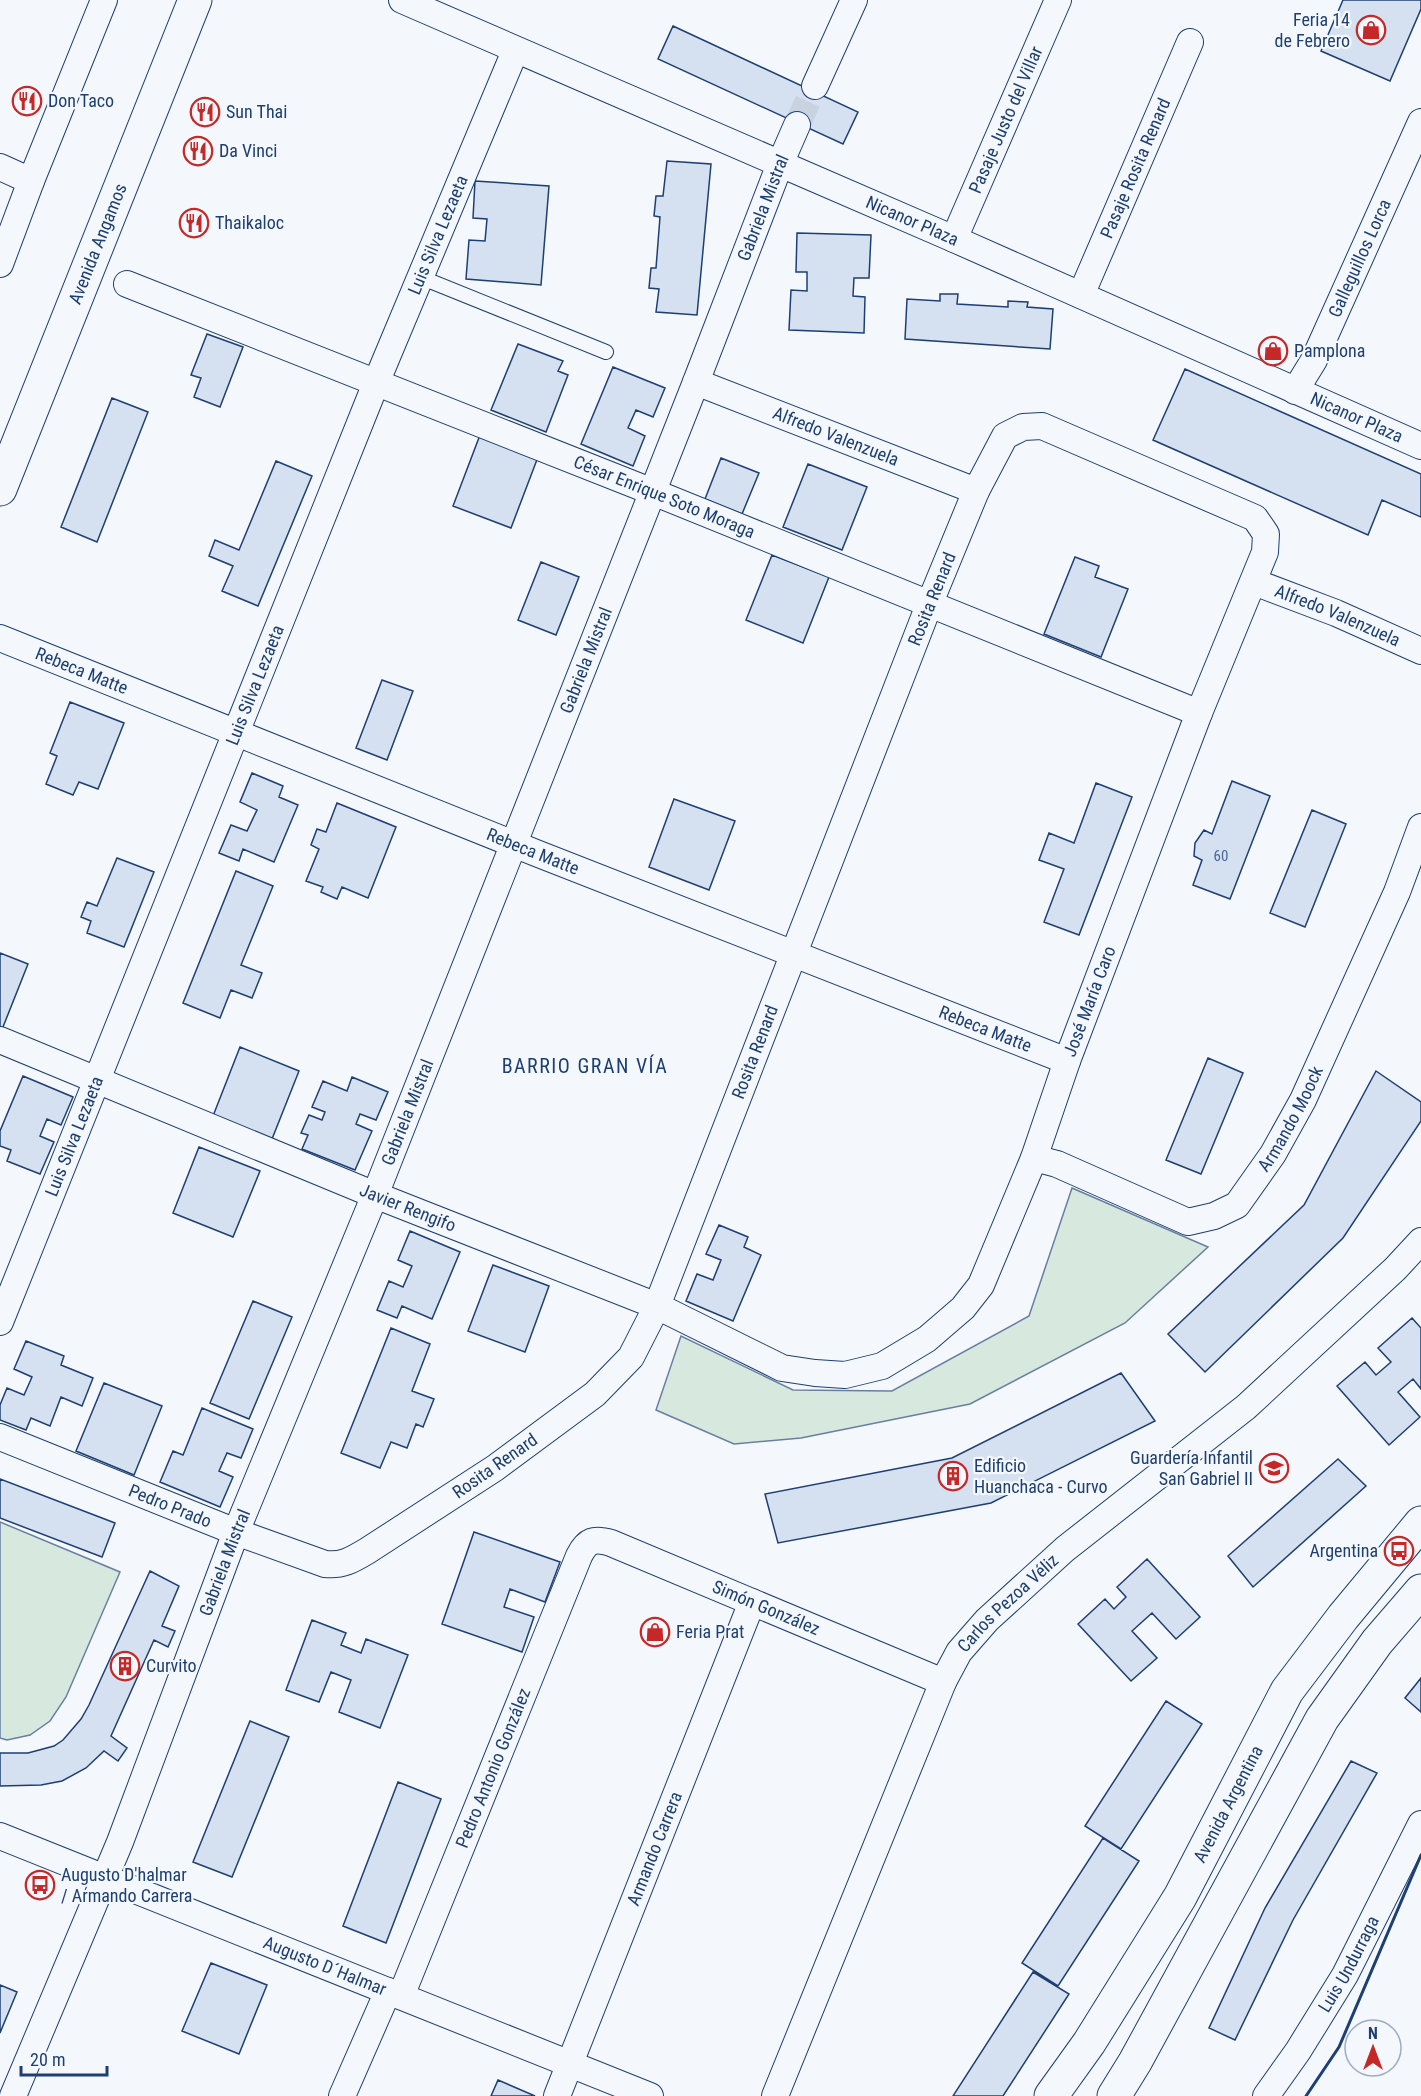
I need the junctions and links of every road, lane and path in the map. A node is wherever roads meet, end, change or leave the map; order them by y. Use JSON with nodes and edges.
{"nodes":[{"id":1,"x":104,"y":0,"type":"edge"},
{"id":2,"x":195,"y":0,"type":"edge"},
{"id":3,"x":402,"y":0,"type":"edge"},
{"id":4,"x":854,"y":0,"type":"edge"},
{"id":5,"x":1058,"y":0,"type":"edge"},
{"id":6,"x":1190,"y":42,"type":"dead end"},
{"id":7,"x":515,"y":51,"type":"junction"},
{"id":8,"x":815,"y":86,"type":"tunnel mouth"},
{"id":9,"x":1421,"y":122,"type":"edge"},
{"id":10,"x":797,"y":125,"type":"tunnel mouth"},
{"id":11,"x":780,"y":164,"type":"junction"},
{"id":12,"x":0,"y":168,"type":"edge"},
{"id":13,"x":31,"y":181,"type":"junction"},
{"id":14,"x":954,"y":239,"type":"junction"},
{"id":15,"x":0,"y":264,"type":"edge"},
{"id":16,"x":420,"y":277,"type":"junction"},
{"id":17,"x":127,"y":285,"type":"dead end"},
{"id":18,"x":1081,"y":296,"type":"junction"},
{"id":19,"x":606,"y":352,"type":"dead end"},
{"id":20,"x":696,"y":382,"type":"junction"},
{"id":21,"x":376,"y":383,"type":"junction"},
{"id":22,"x":1295,"y":391,"type":"junction"},
{"id":23,"x":1421,"y":446,"type":"edge"},
{"id":24,"x":0,"y":489,"type":"edge"},
{"id":25,"x":976,"y":491,"type":"junction"},
{"id":26,"x":652,"y":492,"type":"junction"},
{"id":27,"x":1266,"y":534,"type":"joint"},
{"id":28,"x":1254,"y":582,"type":"junction"},
{"id":29,"x":929,"y":605,"type":"junction"},
{"id":30,"x":0,"y":638,"type":"edge"},
{"id":31,"x":1421,"y":651,"type":"edge"},
{"id":32,"x":1199,"y":713,"type":"junction"},
{"id":33,"x":236,"y":732,"type":"junction"},
{"id":34,"x":1421,"y":827,"type":"edge"},
{"id":35,"x":514,"y":843,"type":"junction"},
{"id":36,"x":793,"y":953,"type":"junction"},
{"id":37,"x":0,"y":1040,"type":"edge"},
{"id":38,"x":1067,"y":1061,"type":"junction"},
{"id":39,"x":97,"y":1081,"type":"junction"},
{"id":40,"x":1034,"y":1158,"type":"junction"},
{"id":41,"x":375,"y":1196,"type":"junction"},
{"id":42,"x":1421,"y":1241,"type":"edge"},
{"id":43,"x":657,"y":1306,"type":"junction"},
{"id":44,"x":0,"y":1322,"type":"edge"},
{"id":45,"x":815,"y":1373,"type":"joint"},
{"id":46,"x":0,"y":1437,"type":"edge"},
{"id":47,"x":1421,"y":1523,"type":"edge"},
{"id":48,"x":236,"y":1532,"type":"junction"},
{"id":49,"x":589,"y":1541,"type":"joint"},
{"id":50,"x":343,"y":1564,"type":"joint"},
{"id":51,"x":1421,"y":1591,"type":"edge"},
{"id":52,"x":752,"y":1602,"type":"junction"},
{"id":53,"x":944,"y":1682,"type":"junction"},
{"id":54,"x":1421,"y":1824,"type":"edge"},
{"id":55,"x":0,"y":1836,"type":"edge"},
{"id":56,"x":105,"y":1878,"type":"junction"},
{"id":57,"x":394,"y":1994,"type":"junction"},
{"id":58,"x":570,"y":2064,"type":"junction"},
{"id":59,"x":13,"y":2096,"type":"edge"},
{"id":60,"x":342,"y":2096,"type":"edge"},
{"id":61,"x":557,"y":2096,"type":"edge"},
{"id":62,"x":650,"y":2096,"type":"edge"},
{"id":63,"x":775,"y":2096,"type":"edge"},
{"id":64,"x":1051,"y":2096,"type":"edge"},
{"id":65,"x":1114,"y":2096,"type":"edge"},
{"id":66,"x":1266,"y":2096,"type":"edge"}],
"edges":[{"from":1,"to":13,"type":"street"},
{"from":2,"to":24,"type":"main road","name":"Avenida Angamos"},
{"from":3,"to":7,"type":"street","name":"Nicanor Plaza"},
{"from":4,"to":8,"type":"street"},
{"from":5,"to":14,"type":"street","name":"Pasaje Justo del Villar"},
{"from":6,"to":18,"type":"street","name":"Pasaje Rosita Renard"},
{"from":7,"to":11,"type":"street","name":"Nicanor Plaza"},
{"from":7,"to":16,"type":"street","name":"Luis Silva Lezaeta"},
{"from":9,"to":22,"type":"street","name":"Galleguillos Lorca"},
{"from":10,"to":11,"type":"street","name":"Gabriela Mistral"},
{"from":11,"to":14,"type":"street","name":"Nicanor Plaza"},
{"from":11,"to":20,"type":"street","name":"Gabriela Mistral"},
{"from":12,"to":13,"type":"street"},
{"from":13,"to":15,"type":"street"},
{"from":14,"to":18,"type":"street","name":"Nicanor Plaza"},
{"from":16,"to":19,"type":"lane"},
{"from":16,"to":21,"type":"street","name":"Luis Silva Lezaeta"},
{"from":17,"to":21,"type":"street","name":"César Enrique Soto Moraga"},
{"from":18,"to":22,"type":"street","name":"Nicanor Plaza"},
{"from":20,"to":25,"type":"street","name":"Alfredo Valenzuela"},
{"from":20,"to":26,"type":"street","name":"Gabriela Mistral"},
{"from":21,"to":26,"type":"street","name":"César Enrique Soto Moraga"},
{"from":21,"to":33,"type":"street","name":"Luis Silva Lezaeta"},
{"from":22,"to":23,"type":"street","name":"Nicanor Plaza"},
{"from":25,"to":27,"type":"street","name":"Rosita Renard"},
{"from":25,"to":29,"type":"street","name":"Rosita Renard"},
{"from":26,"to":29,"type":"street","name":"César Enrique Soto Moraga"},
{"from":26,"to":35,"type":"street","name":"Gabriela Mistral"},
{"from":27,"to":28,"type":"street","name":"José María Caro"},
{"from":28,"to":31,"type":"street","name":"Alfredo Valenzuela"},
{"from":28,"to":32,"type":"street","name":"José María Caro"},
{"from":29,"to":32,"type":"street","name":"César Enrique Soto Moraga"},
{"from":29,"to":36,"type":"street","name":"Rosita Renard"},
{"from":30,"to":33,"type":"street","name":"Rebeca Matte"},
{"from":32,"to":38,"type":"street","name":"José María Caro"},
{"from":33,"to":35,"type":"street","name":"Rebeca Matte"},
{"from":33,"to":39,"type":"street","name":"Luis Silva Lezaeta"},
{"from":34,"to":40,"type":"street","name":"Armando Moock"},
{"from":35,"to":36,"type":"street","name":"Rebeca Matte"},
{"from":35,"to":41,"type":"street","name":"Gabriela Mistral"},
{"from":36,"to":38,"type":"street","name":"Rebeca Matte"},
{"from":36,"to":43,"type":"street","name":"Rosita Renard"},
{"from":37,"to":39,"type":"street","name":"Javier Rengifo"},
{"from":38,"to":40,"type":"street","name":"José María Caro"},
{"from":39,"to":41,"type":"street","name":"Javier Rengifo"},
{"from":39,"to":44,"type":"street","name":"Luis Silva Lezaeta"},
{"from":40,"to":45,"type":"street","name":"José María Caro"},
{"from":41,"to":43,"type":"street","name":"Javier Rengifo"},
{"from":41,"to":48,"type":"street","name":"Gabriela Mistral"},
{"from":42,"to":53,"type":"street","name":"Carlos Pezoa Véliz"},
{"from":43,"to":45,"type":"street","name":"Javier Rengifo"},
{"from":43,"to":50,"type":"street","name":"Rosita Renard"},
{"from":46,"to":48,"type":"street","name":"Pedro Prado"},
{"from":47,"to":64,"type":"main road","name":"Avenida Argentina"},
{"from":48,"to":50,"type":"street","name":"Pedro Prado"},
{"from":48,"to":56,"type":"street","name":"Gabriela Mistral"},
{"from":49,"to":52,"type":"street","name":"Simón González"},
{"from":49,"to":57,"type":"street","name":"Pedro Antonio González"},
{"from":51,"to":65,"type":"main road"},
{"from":52,"to":53,"type":"street","name":"Simón González"},
{"from":52,"to":58,"type":"street","name":"Armando Carrera"},
{"from":53,"to":63,"type":"street","name":"Carlos Pezoa Véliz"},
{"from":54,"to":66,"type":"street","name":"Luis Undurraga"},
{"from":55,"to":56,"type":"street","name":"Augusto D´Halmar"},
{"from":56,"to":57,"type":"street","name":"Augusto D´Halmar"},
{"from":56,"to":59,"type":"street","name":"Gabriela Mistral"},
{"from":57,"to":58,"type":"street","name":"Augusto D´Halmar"},
{"from":57,"to":60,"type":"street","name":"Pedro Antonio González"},
{"from":58,"to":61,"type":"street","name":"Armando Carrera"},
{"from":58,"to":62,"type":"street","name":"Augusto D´Halmar"}]}
